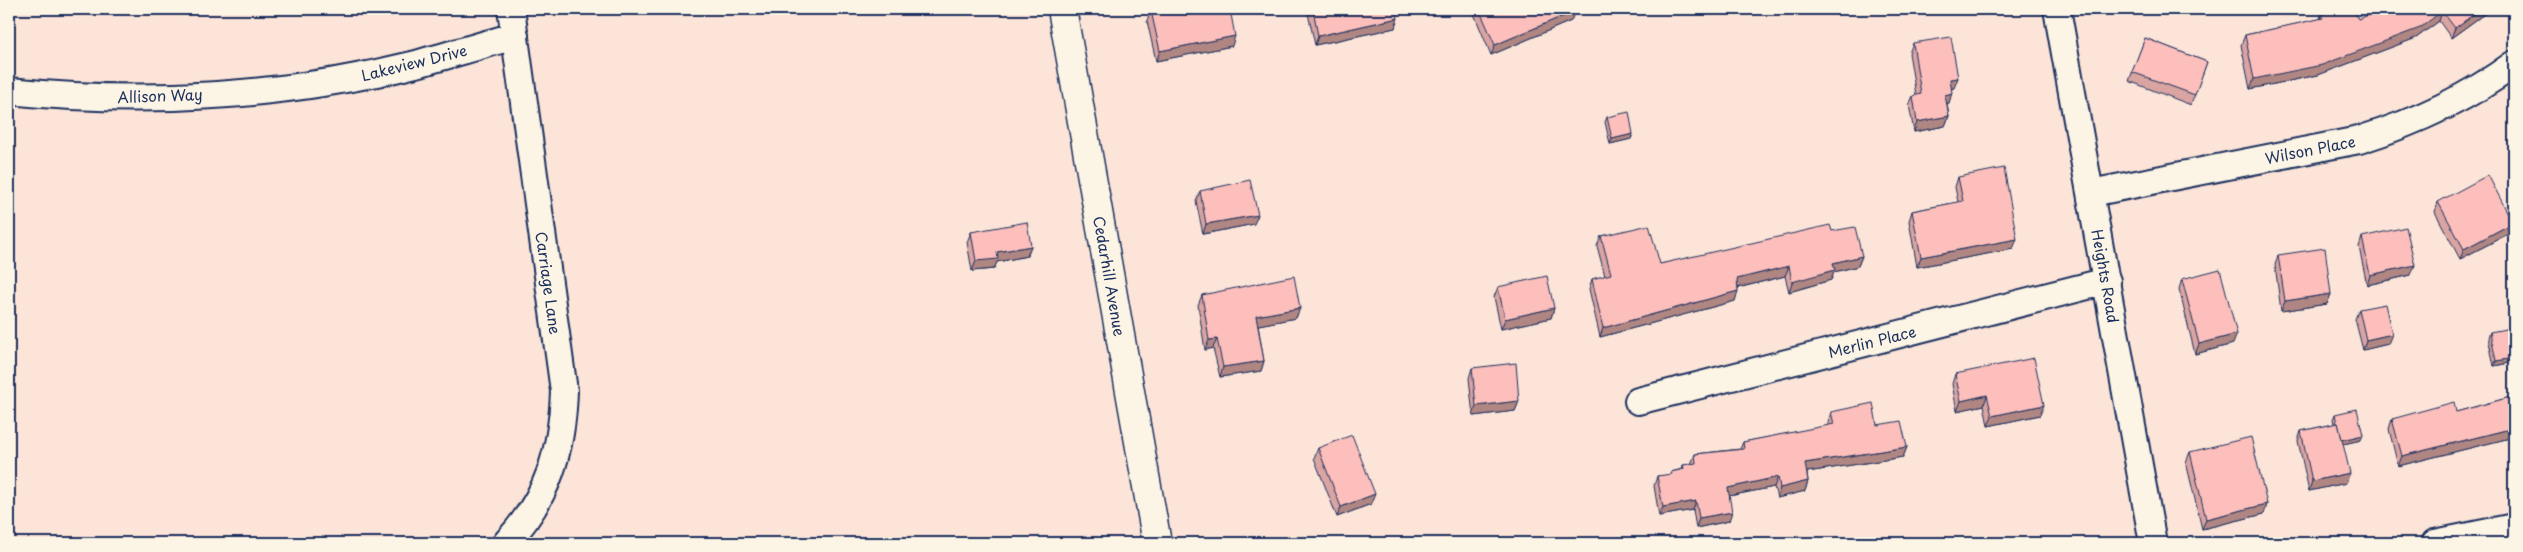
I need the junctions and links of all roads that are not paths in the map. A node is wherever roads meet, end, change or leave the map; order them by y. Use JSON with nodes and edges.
{"nodes":[{"id":1,"x":511,"y":9,"type":"edge"},
{"id":2,"x":1062,"y":9,"type":"edge"},
{"id":3,"x":2057,"y":9,"type":"edge"},
{"id":4,"x":515,"y":36,"type":"junction"},
{"id":5,"x":2514,"y":64,"type":"edge"},
{"id":6,"x":312,"y":83,"type":"joint"},
{"id":7,"x":9,"y":91,"type":"edge"},
{"id":8,"x":2091,"y":193,"type":"junction"},
{"id":9,"x":2107,"y":282,"type":"junction"},
{"id":10,"x":1638,"y":401,"type":"dead end"},
{"id":11,"x":2514,"y":527,"type":"edge"},
{"id":12,"x":506,"y":543,"type":"edge"},
{"id":13,"x":1157,"y":543,"type":"edge"},
{"id":14,"x":2153,"y":543,"type":"edge"},
{"id":15,"x":2435,"y":543,"type":"edge"}],
"edges":[{"from":1,"to":4,"type":"street","name":"Carriage Lane"},
{"from":2,"to":13,"type":"street","name":"Cedarhill Avenue"},
{"from":3,"to":8,"type":"street","name":"Heights Road"},
{"from":4,"to":6,"type":"street","name":"Lakeview Drive"},
{"from":4,"to":12,"type":"street","name":"Carriage Lane"},
{"from":5,"to":8,"type":"street","name":"Wilson Place"},
{"from":6,"to":7,"type":"street","name":"Allison Way"},
{"from":8,"to":9,"type":"street","name":"Heights Road"},
{"from":9,"to":10,"type":"street","name":"Merlin Place"},
{"from":9,"to":14,"type":"street","name":"Heights Road"},
{"from":11,"to":15,"type":"street"}]}
